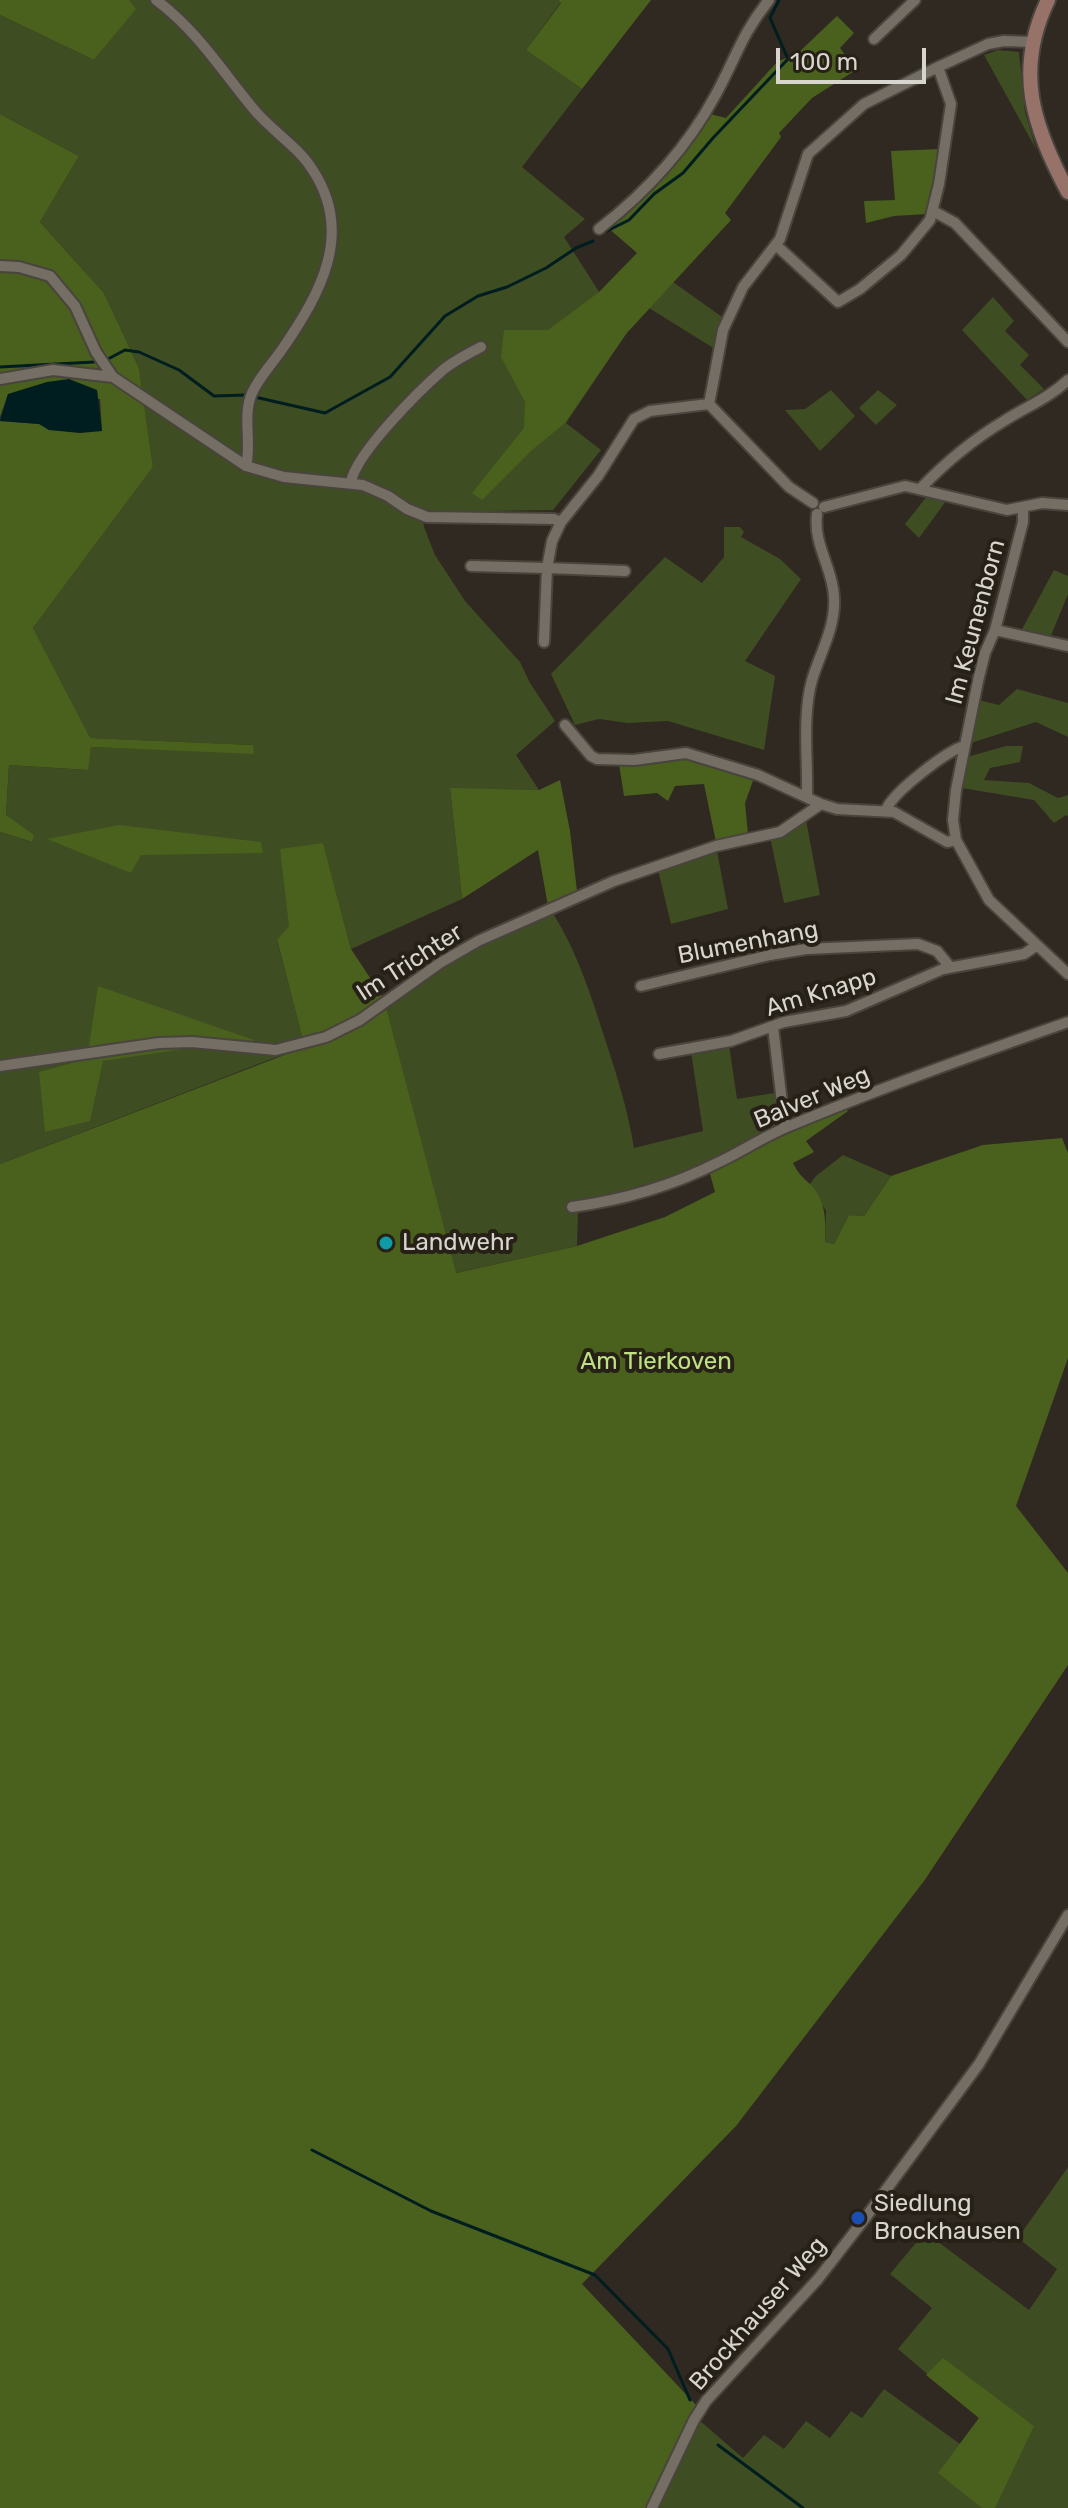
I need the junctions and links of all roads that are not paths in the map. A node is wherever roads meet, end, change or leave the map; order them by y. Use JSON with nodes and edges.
{"nodes":[{"id":1,"x":156,"y":0,"type":"edge"},
{"id":2,"x":769,"y":0,"type":"edge"},
{"id":3,"x":915,"y":0,"type":"edge"},
{"id":4,"x":1048,"y":0,"type":"edge"},
{"id":5,"x":874,"y":39,"type":"dead end"},
{"id":6,"x":1032,"y":42,"type":"junction"},
{"id":7,"x":938,"y":67,"type":"junction"},
{"id":8,"x":1068,"y":192,"type":"edge"},
{"id":9,"x":933,"y":211,"type":"junction"},
{"id":10,"x":599,"y":229,"type":"dead end"},
{"id":11,"x":776,"y":245,"type":"junction"},
{"id":12,"x":0,"y":266,"type":"edge"},
{"id":13,"x":1068,"y":342,"type":"edge"},
{"id":14,"x":481,"y":347,"type":"dead end"},
{"id":15,"x":113,"y":377,"type":"junction"},
{"id":16,"x":0,"y":379,"type":"edge"},
{"id":17,"x":1068,"y":380,"type":"edge"},
{"id":18,"x":709,"y":404,"type":"junction"},
{"id":19,"x":246,"y":466,"type":"junction"},
{"id":20,"x":351,"y":482,"type":"junction"},
{"id":21,"x":921,"y":488,"type":"junction"},
{"id":22,"x":1068,"y":505,"type":"edge"},
{"id":23,"x":818,"y":508,"type":"junction"},
{"id":24,"x":1023,"y":508,"type":"junction"},
{"id":25,"x":561,"y":522,"type":"junction"},
{"id":26,"x":471,"y":566,"type":"dead end"},
{"id":27,"x":547,"y":568,"type":"junction"},
{"id":28,"x":625,"y":571,"type":"dead end"},
{"id":29,"x":995,"y":630,"type":"junction"},
{"id":30,"x":544,"y":642,"type":"dead end"},
{"id":31,"x":1068,"y":646,"type":"edge"},
{"id":32,"x":565,"y":725,"type":"dead end"},
{"id":33,"x":964,"y":746,"type":"junction"},
{"id":34,"x":807,"y":796,"type":"junction"},
{"id":35,"x":821,"y":804,"type":"junction"},
{"id":36,"x":886,"y":810,"type":"junction"},
{"id":37,"x":956,"y":840,"type":"junction"},
{"id":38,"x":1036,"y":946,"type":"junction"},
{"id":39,"x":950,"y":967,"type":"junction"},
{"id":40,"x":1068,"y":974,"type":"edge"},
{"id":41,"x":641,"y":986,"type":"dead end"},
{"id":42,"x":1068,"y":1022,"type":"edge"},
{"id":43,"x":773,"y":1027,"type":"junction"},
{"id":44,"x":659,"y":1054,"type":"dead end"},
{"id":45,"x":0,"y":1066,"type":"edge"},
{"id":46,"x":785,"y":1128,"type":"junction"},
{"id":47,"x":572,"y":1207,"type":"dead end"},
{"id":48,"x":1068,"y":1915,"type":"edge"},
{"id":49,"x":652,"y":2508,"type":"edge"}],
"edges":[{"from":1,"to":19,"type":"street"},
{"from":2,"to":10,"type":"street"},
{"from":3,"to":5,"type":"street"},
{"from":4,"to":6,"type":"main road"},
{"from":6,"to":7,"type":"street"},
{"from":6,"to":8,"type":"main road"},
{"from":7,"to":9,"type":"street"},
{"from":7,"to":11,"type":"street"},
{"from":9,"to":11,"type":"street"},
{"from":9,"to":13,"type":"street"},
{"from":11,"to":18,"type":"street"},
{"from":12,"to":15,"type":"street"},
{"from":14,"to":20,"type":"street"},
{"from":15,"to":16,"type":"street"},
{"from":15,"to":19,"type":"street"},
{"from":17,"to":21,"type":"street"},
{"from":18,"to":23,"type":"street"},
{"from":18,"to":25,"type":"street"},
{"from":19,"to":20,"type":"street"},
{"from":20,"to":25,"type":"street"},
{"from":21,"to":23,"type":"street"},
{"from":21,"to":24,"type":"street"},
{"from":22,"to":24,"type":"street"},
{"from":23,"to":34,"type":"street"},
{"from":24,"to":29,"type":"street","name":"Im Keunenborn"},
{"from":25,"to":27,"type":"street"},
{"from":26,"to":27,"type":"street"},
{"from":27,"to":28,"type":"street"},
{"from":27,"to":30,"type":"street"},
{"from":29,"to":31,"type":"street"},
{"from":29,"to":33,"type":"street","name":"Im Keunenborn"},
{"from":32,"to":34,"type":"street"},
{"from":33,"to":36,"type":"street"},
{"from":33,"to":37,"type":"street","name":"Im Keunenborn"},
{"from":34,"to":35,"type":"street"},
{"from":35,"to":36,"type":"street"},
{"from":35,"to":45,"type":"street","name":"Im Trichter"},
{"from":36,"to":37,"type":"street"},
{"from":37,"to":38,"type":"street"},
{"from":38,"to":39,"type":"street","name":"Am Knapp"},
{"from":38,"to":40,"type":"street"},
{"from":39,"to":41,"type":"street","name":"Blumenhang"},
{"from":39,"to":43,"type":"street","name":"Am Knapp"},
{"from":42,"to":46,"type":"street","name":"Balver Weg"},
{"from":43,"to":44,"type":"street","name":"Am Knapp"},
{"from":43,"to":46,"type":"street"},
{"from":46,"to":47,"type":"street","name":"Balver Weg"},
{"from":48,"to":49,"type":"street","name":"Brockhauser Weg"}]}
